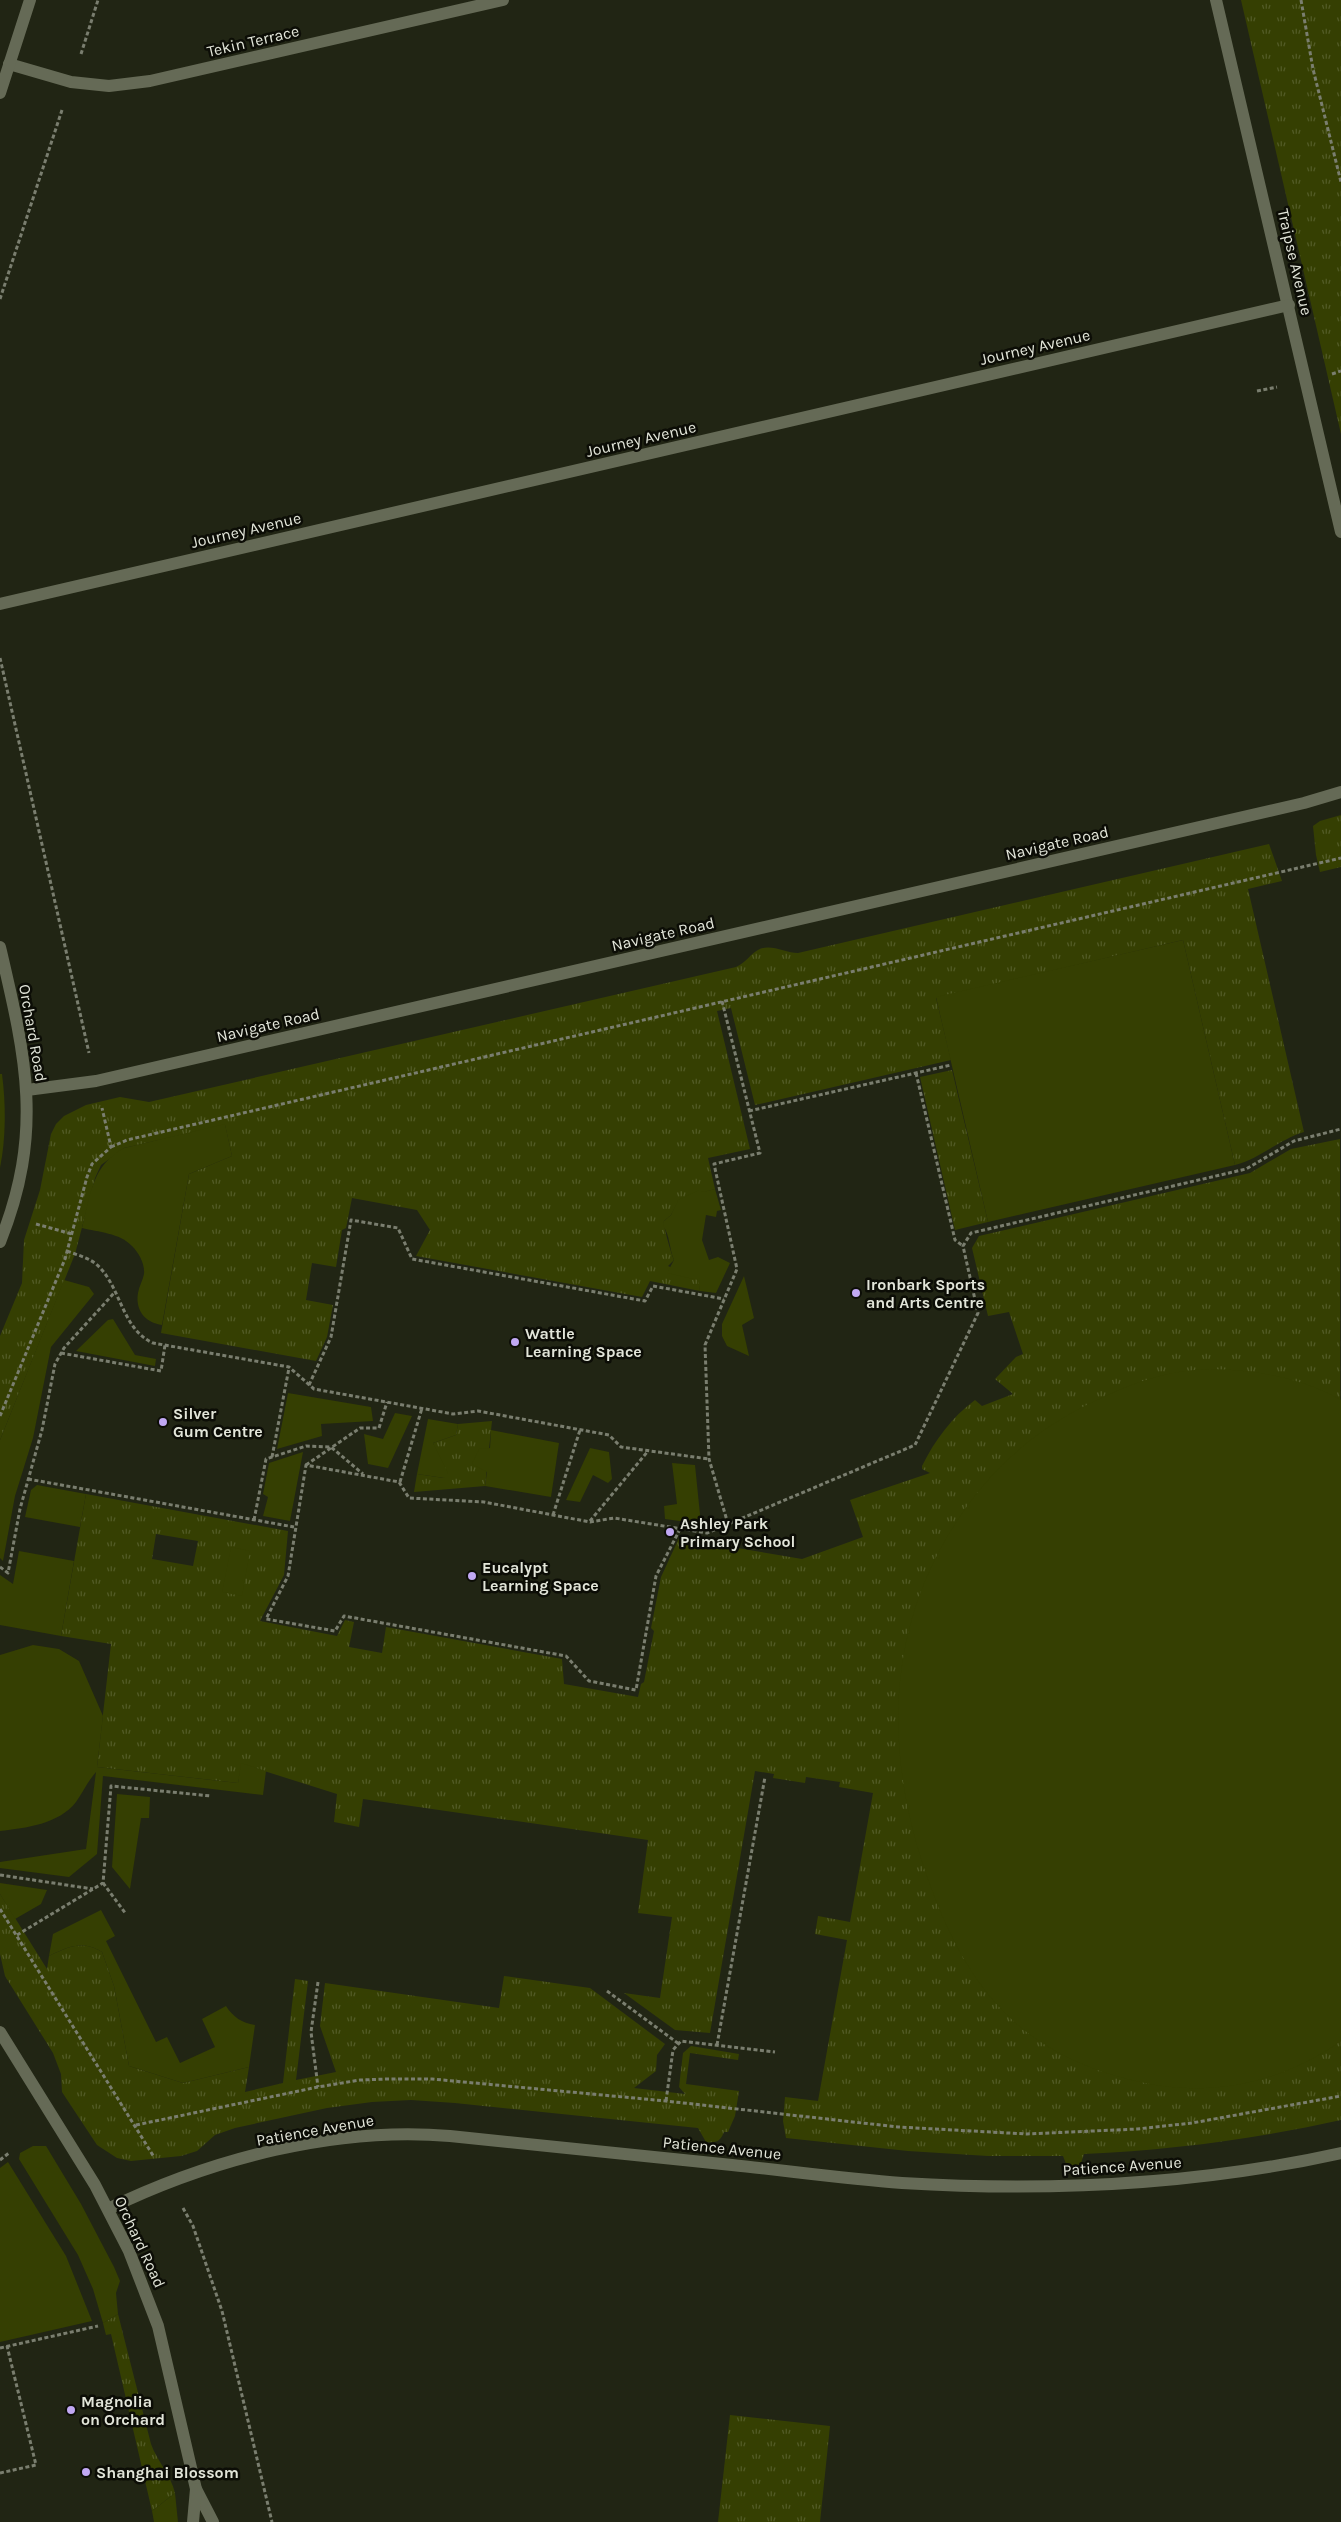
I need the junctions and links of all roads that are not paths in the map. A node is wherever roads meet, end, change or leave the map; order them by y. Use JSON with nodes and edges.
{"nodes":[{"id":1,"x":30,"y":0,"type":"edge"},
{"id":2,"x":504,"y":0,"type":"edge"},
{"id":3,"x":1216,"y":0,"type":"edge"},
{"id":4,"x":10,"y":64,"type":"junction"},
{"id":5,"x":0,"y":93,"type":"edge"},
{"id":6,"x":1289,"y":305,"type":"junction"},
{"id":7,"x":1341,"y":532,"type":"edge"},
{"id":8,"x":0,"y":604,"type":"edge"},
{"id":9,"x":1341,"y":792,"type":"edge"},
{"id":10,"x":0,"y":948,"type":"edge"},
{"id":11,"x":27,"y":1090,"type":"junction"},
{"id":12,"x":0,"y":1242,"type":"edge"},
{"id":13,"x":0,"y":2032,"type":"edge"},
{"id":14,"x":1341,"y":2153,"type":"edge"},
{"id":15,"x":108,"y":2209,"type":"junction"},
{"id":16,"x":196,"y":2489,"type":"junction"},
{"id":17,"x":194,"y":2522,"type":"edge"},
{"id":18,"x":213,"y":2522,"type":"edge"}],
"edges":[{"from":1,"to":4,"type":"street"},
{"from":2,"to":4,"type":"street","name":"Tekin Terrace"},
{"from":3,"to":6,"type":"street","name":"Traipse Avenue"},
{"from":4,"to":5,"type":"street"},
{"from":6,"to":7,"type":"street","name":"Traipse Avenue"},
{"from":6,"to":8,"type":"street","name":"Journey Avenue"},
{"from":9,"to":11,"type":"street","name":"Navigate Road"},
{"from":10,"to":11,"type":"street","name":"Orchard Road"},
{"from":11,"to":12,"type":"street","name":"Orchard Road"},
{"from":13,"to":15,"type":"street","name":"Orchard Road"},
{"from":14,"to":15,"type":"street","name":"Patience Avenue"},
{"from":15,"to":16,"type":"street","name":"Orchard Road"},
{"from":16,"to":17,"type":"street","name":"Orchard Road"},
{"from":16,"to":18,"type":"street","name":"Orchard Road"}]}
